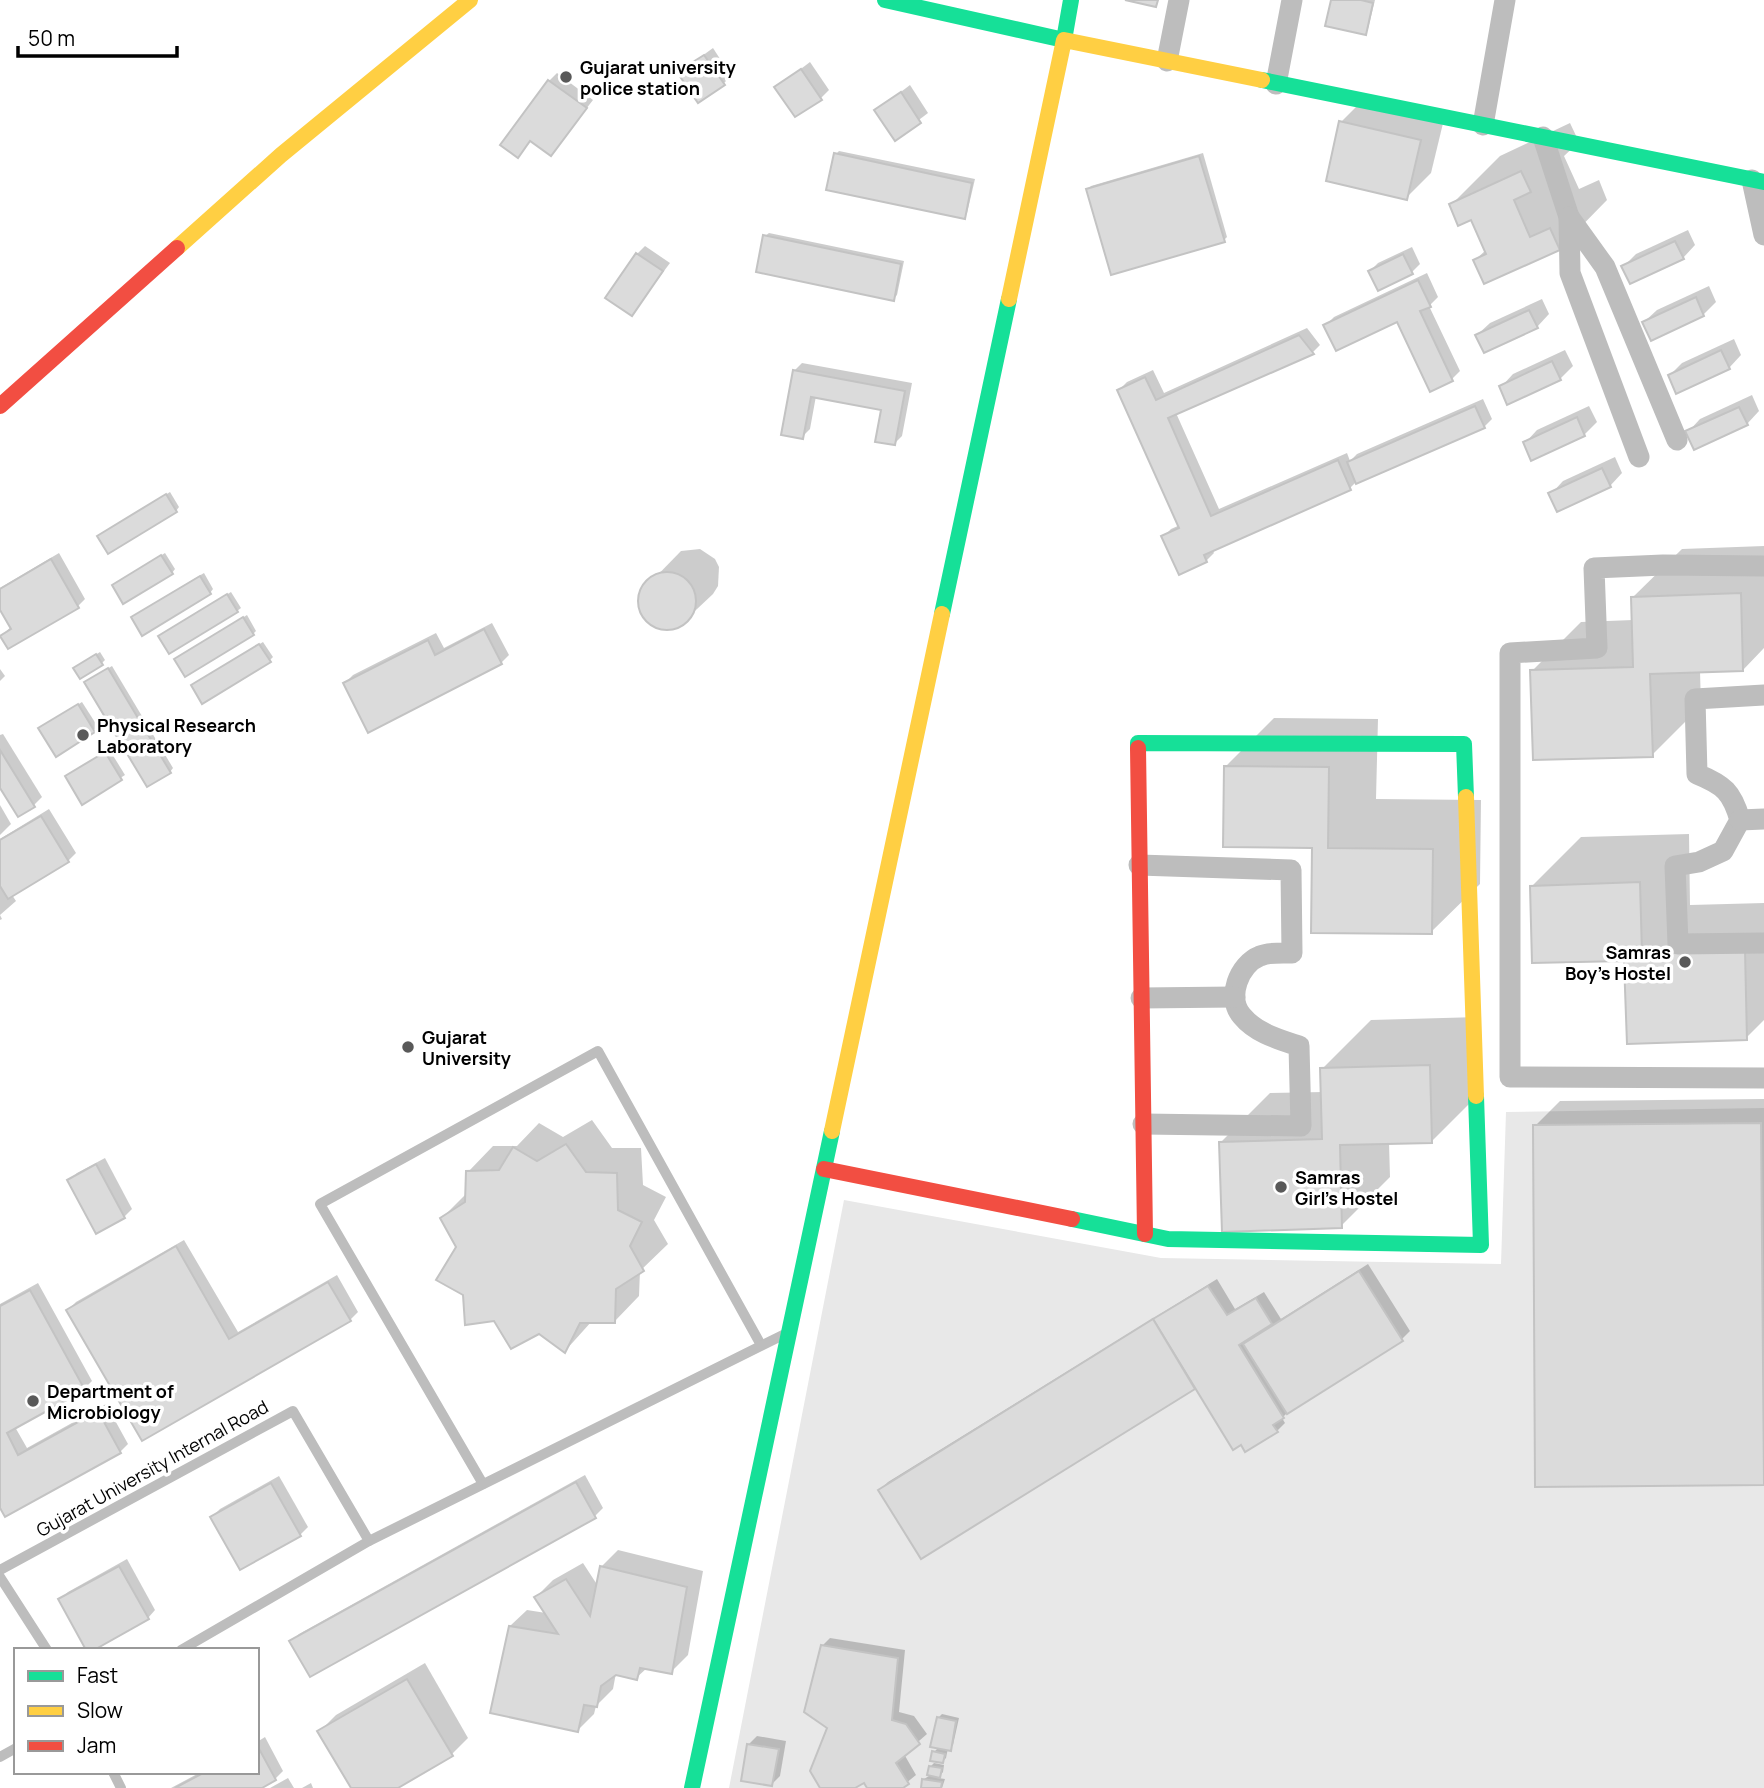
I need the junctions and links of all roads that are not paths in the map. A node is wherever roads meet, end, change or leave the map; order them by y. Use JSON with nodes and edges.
{"nodes":[{"id":1,"x":470,"y":0,"type":"edge"},
{"id":2,"x":885,"y":0,"type":"edge"},
{"id":3,"x":1071,"y":0,"type":"edge"},
{"id":4,"x":1179,"y":0,"type":"edge"},
{"id":5,"x":1292,"y":0,"type":"edge"},
{"id":6,"x":1505,"y":0,"type":"edge"},
{"id":7,"x":1064,"y":40,"type":"junction"},
{"id":8,"x":1167,"y":61,"type":"junction"},
{"id":9,"x":1276,"y":83,"type":"junction"},
{"id":10,"x":1483,"y":125,"type":"junction"},
{"id":11,"x":1543,"y":138,"type":"junction"},
{"id":12,"x":1758,"y":181,"type":"edge"},
{"id":13,"x":1569,"y":217,"type":"junction"},
{"id":14,"x":1764,"y":236,"type":"edge"},
{"id":15,"x":0,"y":406,"type":"edge"},
{"id":16,"x":1677,"y":440,"type":"dead end"},
{"id":17,"x":1640,"y":457,"type":"dead end"},
{"id":18,"x":1764,"y":566,"type":"edge"},
{"id":19,"x":1764,"y":695,"type":"edge"},
{"id":20,"x":1764,"y":819,"type":"edge"},
{"id":21,"x":1740,"y":820,"type":"junction"},
{"id":22,"x":1139,"y":865,"type":"junction"},
{"id":23,"x":1764,"y":943,"type":"edge"},
{"id":24,"x":1235,"y":997,"type":"junction"},
{"id":25,"x":1141,"y":998,"type":"junction"},
{"id":26,"x":1764,"y":1078,"type":"edge"},
{"id":27,"x":1143,"y":1124,"type":"junction"},
{"id":28,"x":824,"y":1170,"type":"junction"},
{"id":29,"x":1145,"y":1234,"type":"junction"},
{"id":30,"x":789,"y":1331,"type":"junction"},
{"id":31,"x":761,"y":1345,"type":"junction"},
{"id":32,"x":483,"y":1484,"type":"junction"},
{"id":33,"x":369,"y":1541,"type":"junction"},
{"id":34,"x":0,"y":1570,"type":"edge"},
{"id":35,"x":0,"y":1577,"type":"edge"},
{"id":36,"x":46,"y":1648,"type":"edge"},
{"id":37,"x":184,"y":1648,"type":"edge"},
{"id":38,"x":692,"y":1788,"type":"edge"}],
"edges":[{"from":1,"to":15,"type":"street"},
{"from":2,"to":7,"type":"street"},
{"from":3,"to":7,"type":"street"},
{"from":4,"to":8,"type":"street"},
{"from":5,"to":9,"type":"street"},
{"from":6,"to":10,"type":"street"},
{"from":7,"to":8,"type":"street"},
{"from":7,"to":28,"type":"street"},
{"from":8,"to":9,"type":"street"},
{"from":9,"to":10,"type":"street"},
{"from":10,"to":11,"type":"street"},
{"from":11,"to":12,"type":"street"},
{"from":11,"to":13,"type":"street"},
{"from":12,"to":14,"type":"street"},
{"from":13,"to":16,"type":"street"},
{"from":13,"to":17,"type":"street"},
{"from":18,"to":26,"type":"street"},
{"from":19,"to":21,"type":"street"},
{"from":20,"to":21,"type":"street"},
{"from":21,"to":23,"type":"street"},
{"from":22,"to":24,"type":"street"},
{"from":22,"to":25,"type":"street"},
{"from":22,"to":29,"type":"street"},
{"from":24,"to":25,"type":"street"},
{"from":24,"to":27,"type":"street"},
{"from":25,"to":27,"type":"street"},
{"from":27,"to":29,"type":"street"},
{"from":28,"to":29,"type":"street"},
{"from":28,"to":30,"type":"street"},
{"from":30,"to":31,"type":"lane"},
{"from":30,"to":38,"type":"street"},
{"from":31,"to":32,"type":"lane"},
{"from":31,"to":32,"type":"lane"},
{"from":32,"to":33,"type":"lane"},
{"from":33,"to":34,"type":"lane","name":"Gujarat University Internal Road"},
{"from":33,"to":37,"type":"lane"},
{"from":35,"to":36,"type":"lane"}]}
